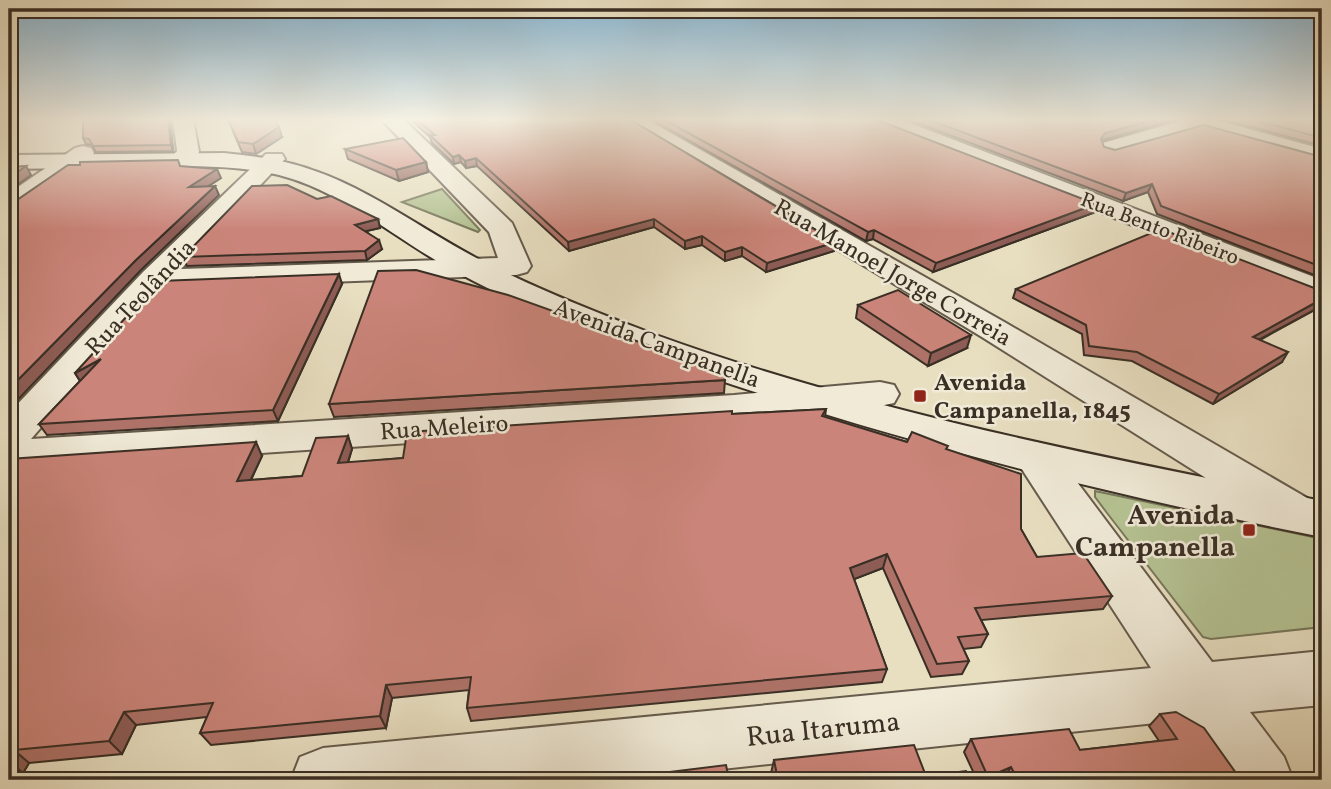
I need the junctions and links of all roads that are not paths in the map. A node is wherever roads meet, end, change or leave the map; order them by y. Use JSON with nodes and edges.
{"nodes":[{"id":1,"x":37,"y":156,"type":"edge"},
{"id":2,"x":88,"y":156,"type":"edge"},
{"id":3,"x":241,"y":156,"type":"edge"},
{"id":4,"x":428,"y":156,"type":"edge"},
{"id":5,"x":694,"y":156,"type":"edge"},
{"id":6,"x":974,"y":156,"type":"edge"},
{"id":7,"x":78,"y":157,"type":"junction"},
{"id":8,"x":9,"y":162,"type":"edge"},
{"id":9,"x":271,"y":162,"type":"junction"},
{"id":10,"x":9,"y":204,"type":"edge"},
{"id":11,"x":516,"y":266,"type":"junction"},
{"id":12,"x":473,"y":270,"type":"junction"},
{"id":13,"x":155,"y":279,"type":"junction"},
{"id":14,"x":1322,"y":292,"type":"edge"},
{"id":15,"x":880,"y":394,"type":"junction"},
{"id":16,"x":820,"y":401,"type":"junction"},
{"id":17,"x":9,"y":438,"type":"edge"},
{"id":18,"x":9,"y":455,"type":"edge"},
{"id":19,"x":1035,"y":457,"type":"junction"},
{"id":20,"x":1248,"y":482,"type":"junction"},
{"id":21,"x":1314,"y":510,"type":"edge"},
{"id":22,"x":1322,"y":678,"type":"edge"},
{"id":23,"x":1197,"y":693,"type":"junction"},
{"id":24,"x":323,"y":780,"type":"edge"},
{"id":25,"x":1261,"y":780,"type":"edge"}],
"edges":[{"from":1,"to":7,"type":"street","name":"Avenida Campanella"},
{"from":2,"to":7,"type":"street","name":"Avenida Campanella"},
{"from":3,"to":9,"type":"street","name":"Avenida Campanella"},
{"from":4,"to":11,"type":"street"},
{"from":5,"to":20,"type":"street","name":"Rua Manoel Jorge Correia"},
{"from":6,"to":14,"type":"street","name":"Rua Bento Ribeiro"},
{"from":7,"to":8,"type":"street","name":"Avenida Campanella"},
{"from":7,"to":10,"type":"street"},
{"from":9,"to":11,"type":"street","name":"Avenida Campanella"},
{"from":9,"to":12,"type":"street","name":"Avenida Campanella"},
{"from":9,"to":13,"type":"street","name":"Rua Teolândia"},
{"from":11,"to":12,"type":"street"},
{"from":11,"to":15,"type":"street","name":"Avenida Campanella"},
{"from":12,"to":13,"type":"street"},
{"from":12,"to":16,"type":"street","name":"Avenida Campanella"},
{"from":13,"to":17,"type":"street","name":"Rua Teolândia"},
{"from":15,"to":16,"type":"street","name":"Rua Meleiro"},
{"from":15,"to":20,"type":"street","name":"Avenida Campanella"},
{"from":16,"to":18,"type":"street","name":"Rua Meleiro"},
{"from":16,"to":19,"type":"street","name":"Avenida Campanella"},
{"from":19,"to":21,"type":"street","name":"Avenida Campanella"},
{"from":19,"to":23,"type":"street"},
{"from":20,"to":21,"type":"street","name":"Rua Manoel Jorge Correia"},
{"from":22,"to":23,"type":"street","name":"Rua Itaruma"},
{"from":23,"to":24,"type":"street","name":"Rua Itaruma"},
{"from":23,"to":25,"type":"street"}]}
